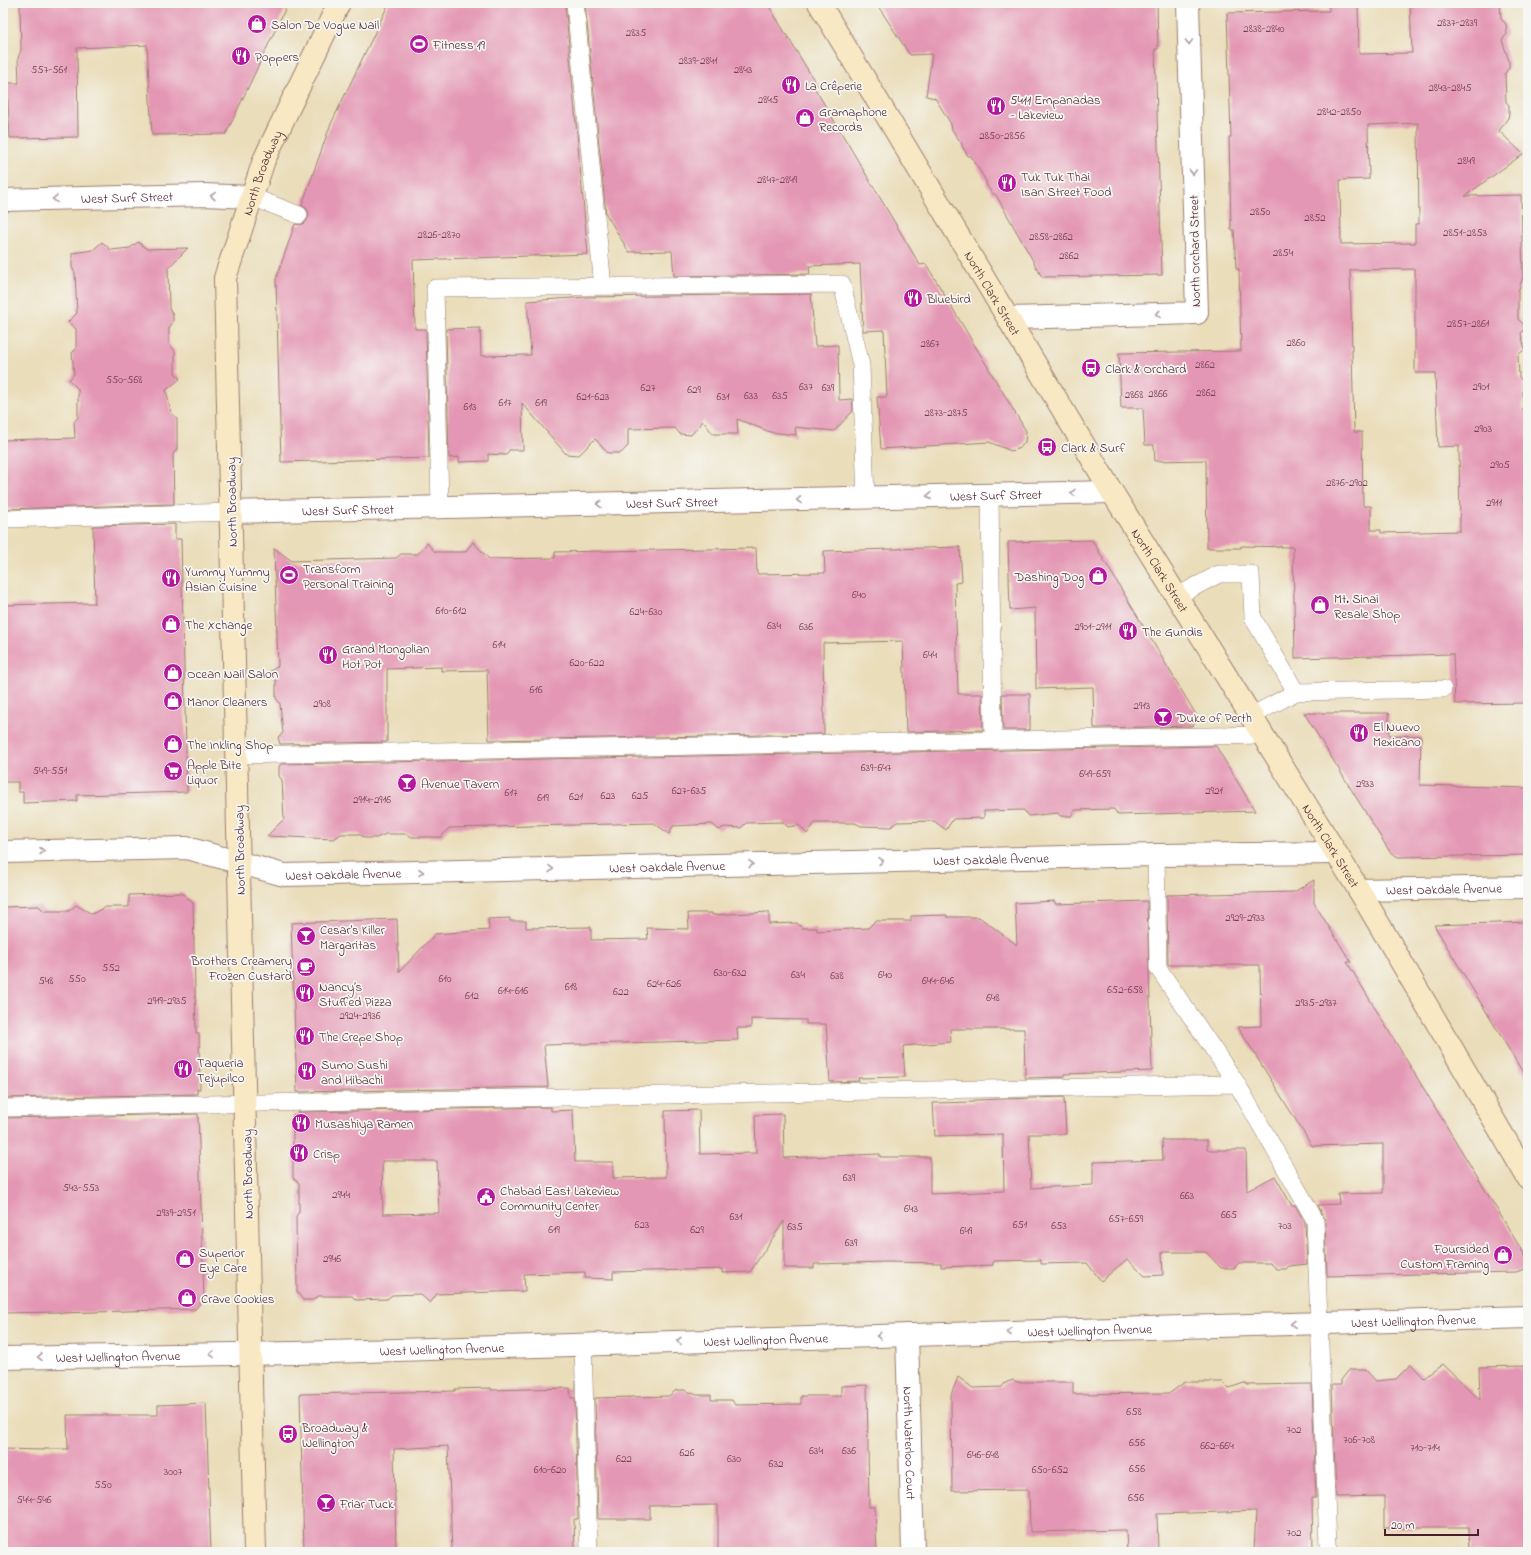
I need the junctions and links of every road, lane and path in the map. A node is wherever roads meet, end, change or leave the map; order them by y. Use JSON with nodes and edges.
{"nodes":[{"id":1,"x":339,"y":3,"type":"edge"},
{"id":2,"x":575,"y":3,"type":"edge"},
{"id":3,"x":819,"y":3,"type":"edge"},
{"id":4,"x":1188,"y":3,"type":"edge"},
{"id":5,"x":252,"y":198,"type":"junction"},
{"id":6,"x":3,"y":200,"type":"edge"},
{"id":7,"x":299,"y":215,"type":"dead end"},
{"id":8,"x":603,"y":286,"type":"junction"},
{"id":9,"x":1009,"y":318,"type":"junction"},
{"id":10,"x":1112,"y":492,"type":"junction"},
{"id":11,"x":990,"y":495,"type":"junction"},
{"id":12,"x":866,"y":498,"type":"junction"},
{"id":13,"x":440,"y":508,"type":"junction"},
{"id":14,"x":231,"y":512,"type":"junction"},
{"id":15,"x":3,"y":518,"type":"edge"},
{"id":16,"x":1177,"y":596,"type":"junction"},
{"id":17,"x":1443,"y":689,"type":"dead end"},
{"id":18,"x":1296,"y":692,"type":"junction"},
{"id":19,"x":1251,"y":716,"type":"junction"},
{"id":20,"x":1263,"y":735,"type":"junction"},
{"id":21,"x":993,"y":740,"type":"junction"},
{"id":22,"x":237,"y":755,"type":"junction"},
{"id":23,"x":3,"y":852,"type":"edge"},
{"id":24,"x":1335,"y":853,"type":"junction"},
{"id":25,"x":1156,"y":855,"type":"junction"},
{"id":26,"x":238,"y":862,"type":"junction"},
{"id":27,"x":1528,"y":887,"type":"edge"},
{"id":28,"x":1359,"y":890,"type":"junction"},
{"id":29,"x":1237,"y":1084,"type":"junction"},
{"id":30,"x":245,"y":1104,"type":"junction"},
{"id":31,"x":3,"y":1108,"type":"edge"},
{"id":32,"x":1528,"y":1178,"type":"edge"},
{"id":33,"x":1528,"y":1317,"type":"edge"},
{"id":34,"x":1319,"y":1323,"type":"junction"},
{"id":35,"x":907,"y":1335,"type":"junction"},
{"id":36,"x":583,"y":1344,"type":"junction"},
{"id":37,"x":251,"y":1354,"type":"junction"},
{"id":38,"x":3,"y":1358,"type":"edge"},
{"id":39,"x":255,"y":1552,"type":"edge"},
{"id":40,"x":590,"y":1552,"type":"edge"},
{"id":41,"x":913,"y":1552,"type":"edge"},
{"id":42,"x":1330,"y":1552,"type":"edge"}],
"edges":[{"from":1,"to":5,"type":"main road","name":"North Broadway"},
{"from":2,"to":8,"type":"lane"},
{"from":3,"to":9,"type":"main road","name":"North Clark Street"},
{"from":4,"to":9,"type":"street","name":"North Orchard Street","one_way":true},
{"from":5,"to":6,"type":"street","name":"West Surf Street","one_way":true},
{"from":5,"to":7,"type":"lane"},
{"from":5,"to":14,"type":"main road","name":"North Broadway"},
{"from":8,"to":12,"type":"lane"},
{"from":8,"to":13,"type":"lane"},
{"from":9,"to":10,"type":"main road","name":"North Clark Street"},
{"from":10,"to":11,"type":"street","name":"West Surf Street","one_way":true},
{"from":10,"to":16,"type":"main road","name":"North Clark Street"},
{"from":11,"to":12,"type":"street","name":"West Surf Street","one_way":true},
{"from":11,"to":21,"type":"lane"},
{"from":12,"to":13,"type":"street","name":"West Surf Street","one_way":true},
{"from":13,"to":14,"type":"street","name":"West Surf Street"},
{"from":14,"to":15,"type":"lane"},
{"from":14,"to":22,"type":"main road","name":"North Broadway"},
{"from":16,"to":18,"type":"lane"},
{"from":16,"to":19,"type":"main road","name":"North Clark Street"},
{"from":17,"to":18,"type":"lane"},
{"from":18,"to":19,"type":"lane"},
{"from":19,"to":20,"type":"main road","name":"North Clark Street"},
{"from":20,"to":21,"type":"lane"},
{"from":20,"to":24,"type":"main road","name":"North Clark Street"},
{"from":21,"to":22,"type":"lane"},
{"from":22,"to":26,"type":"main road","name":"North Broadway"},
{"from":23,"to":26,"type":"street","name":"West Oakdale Avenue","one_way":true},
{"from":24,"to":25,"type":"street","name":"West Oakdale Avenue"},
{"from":24,"to":28,"type":"main road","name":"North Clark Street"},
{"from":26,"to":25,"type":"street","name":"West Oakdale Avenue","one_way":true},
{"from":25,"to":29,"type":"lane"},
{"from":26,"to":30,"type":"main road","name":"North Broadway"},
{"from":27,"to":28,"type":"street","name":"West Oakdale Avenue"},
{"from":28,"to":32,"type":"main road","name":"North Clark Street"},
{"from":29,"to":30,"type":"lane"},
{"from":29,"to":34,"type":"lane"},
{"from":30,"to":31,"type":"lane"},
{"from":30,"to":37,"type":"main road","name":"North Broadway"},
{"from":33,"to":34,"type":"street","name":"West Wellington Avenue"},
{"from":34,"to":35,"type":"street","name":"West Wellington Avenue","one_way":true},
{"from":34,"to":42,"type":"lane"},
{"from":35,"to":36,"type":"street","name":"West Wellington Avenue","one_way":true},
{"from":35,"to":41,"type":"street","name":"North Waterloo Court"},
{"from":36,"to":37,"type":"street","name":"West Wellington Avenue"},
{"from":36,"to":40,"type":"lane"},
{"from":37,"to":38,"type":"street","name":"West Wellington Avenue","one_way":true},
{"from":37,"to":39,"type":"main road","name":"North Broadway"}]}
